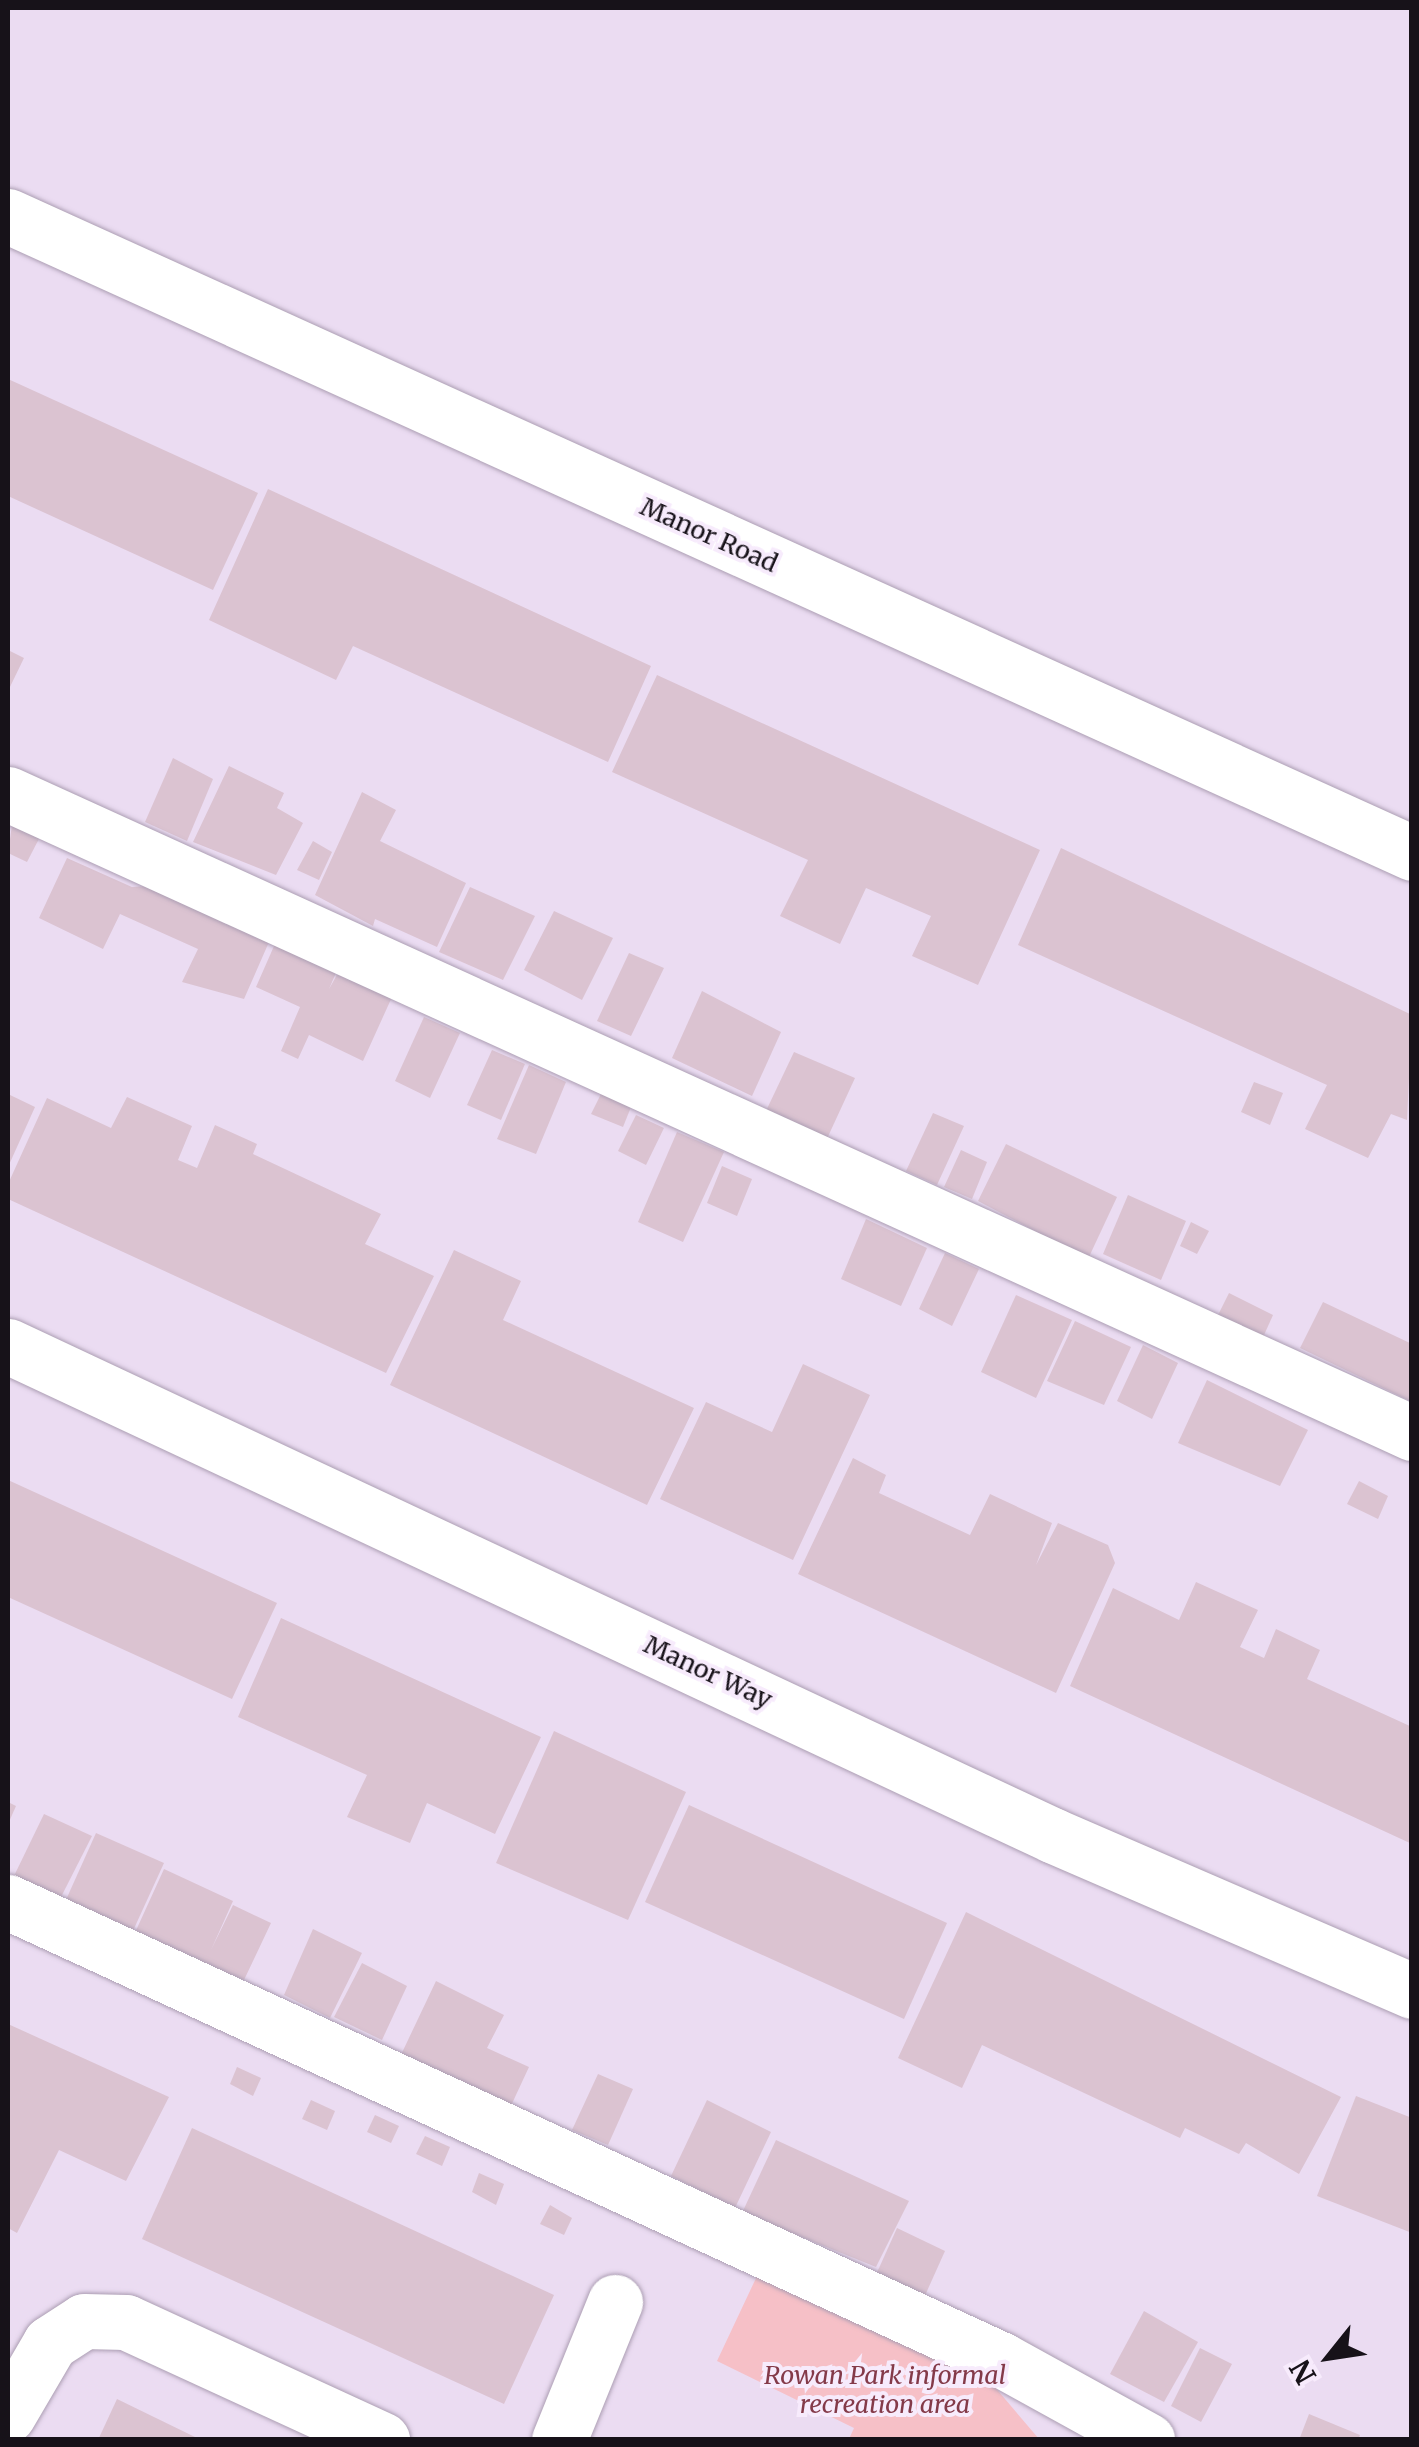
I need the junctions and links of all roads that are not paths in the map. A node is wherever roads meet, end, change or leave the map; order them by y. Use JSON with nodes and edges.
{"nodes":[{"id":1,"x":8,"y":216,"type":"edge"},
{"id":2,"x":8,"y":794,"type":"edge"},
{"id":3,"x":1412,"y":853,"type":"edge"},
{"id":4,"x":8,"y":1346,"type":"edge"},
{"id":5,"x":1412,"y":1432,"type":"edge"},
{"id":6,"x":8,"y":1902,"type":"edge"},
{"id":7,"x":1412,"y":1991,"type":"edge"},
{"id":8,"x":615,"y":2302,"type":"dead end"},
{"id":9,"x":16,"y":2396,"type":"edge"},
{"id":10,"x":382,"y":2440,"type":"edge"},
{"id":11,"x":559,"y":2440,"type":"edge"},
{"id":12,"x":1147,"y":2440,"type":"edge"}],
"edges":[{"from":1,"to":3,"type":"street","name":"Manor Road"},
{"from":2,"to":5,"type":"street"},
{"from":4,"to":7,"type":"street","name":"Manor Way"},
{"from":6,"to":12,"type":"street"},
{"from":8,"to":11,"type":"street"},
{"from":9,"to":10,"type":"street"}]}
